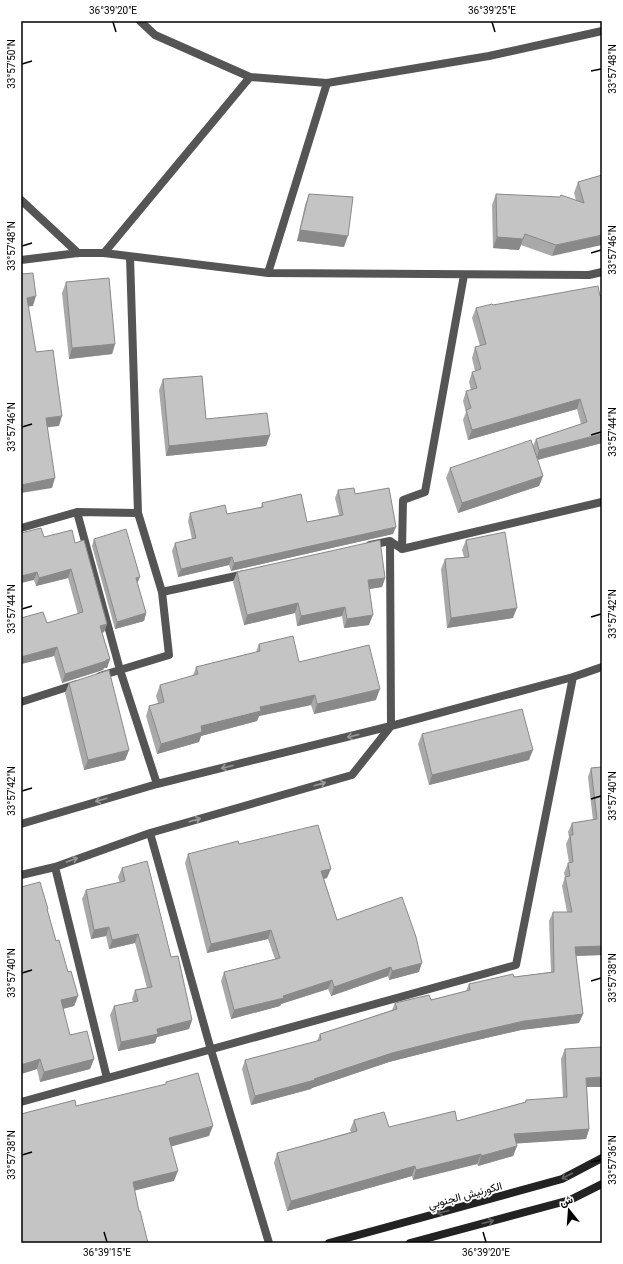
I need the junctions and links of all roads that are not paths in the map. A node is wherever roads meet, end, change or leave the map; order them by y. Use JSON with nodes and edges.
{"nodes":[{"id":1,"x":140,"y":21,"type":"edge"},
{"id":2,"x":602,"y":30,"type":"edge"},
{"id":3,"x":250,"y":78,"type":"junction"},
{"id":4,"x":328,"y":82,"type":"junction"},
{"id":5,"x":21,"y":200,"type":"edge"},
{"id":6,"x":78,"y":253,"type":"junction"},
{"id":7,"x":104,"y":253,"type":"junction"},
{"id":8,"x":130,"y":257,"type":"junction"},
{"id":9,"x":21,"y":260,"type":"edge"},
{"id":10,"x":602,"y":272,"type":"edge"},
{"id":11,"x":268,"y":273,"type":"junction"},
{"id":12,"x":464,"y":274,"type":"junction"},
{"id":13,"x":602,"y":502,"type":"edge"},
{"id":14,"x":77,"y":512,"type":"junction"},
{"id":15,"x":138,"y":513,"type":"junction"},
{"id":16,"x":21,"y":528,"type":"edge"},
{"id":17,"x":390,"y":541,"type":"junction"},
{"id":18,"x":359,"y":548,"type":"edge"},
{"id":19,"x":402,"y":549,"type":"junction"},
{"id":20,"x":253,"y":572,"type":"edge"},
{"id":21,"x":162,"y":592,"type":"junction"},
{"id":22,"x":602,"y":667,"type":"edge"},
{"id":23,"x":120,"y":670,"type":"junction"},
{"id":24,"x":573,"y":677,"type":"junction"},
{"id":25,"x":21,"y":702,"type":"edge"},
{"id":26,"x":391,"y":726,"type":"junction"},
{"id":27,"x":157,"y":784,"type":"junction"},
{"id":28,"x":21,"y":824,"type":"edge"},
{"id":29,"x":150,"y":833,"type":"junction"},
{"id":30,"x":54,"y":867,"type":"junction"},
{"id":31,"x":21,"y":875,"type":"edge"},
{"id":32,"x":211,"y":1050,"type":"junction"},
{"id":33,"x":108,"y":1078,"type":"junction"},
{"id":34,"x":21,"y":1102,"type":"edge"},
{"id":35,"x":602,"y":1158,"type":"edge"},
{"id":36,"x":602,"y":1184,"type":"edge"},
{"id":37,"x":269,"y":1243,"type":"edge"},
{"id":38,"x":329,"y":1243,"type":"edge"},
{"id":39,"x":410,"y":1243,"type":"edge"}],
"edges":[{"from":1,"to":3,"type":"street"},
{"from":2,"to":4,"type":"street"},
{"from":3,"to":4,"type":"street"},
{"from":3,"to":7,"type":"street"},
{"from":4,"to":11,"type":"street"},
{"from":5,"to":6,"type":"street"},
{"from":6,"to":7,"type":"street"},
{"from":6,"to":9,"type":"street"},
{"from":7,"to":8,"type":"street"},
{"from":8,"to":11,"type":"street"},
{"from":8,"to":15,"type":"street"},
{"from":10,"to":12,"type":"street"},
{"from":11,"to":12,"type":"street"},
{"from":12,"to":19,"type":"street"},
{"from":13,"to":19,"type":"street"},
{"from":14,"to":15,"type":"street"},
{"from":14,"to":16,"type":"street"},
{"from":14,"to":23,"type":"street"},
{"from":15,"to":21,"type":"street"},
{"from":17,"to":18,"type":"street"},
{"from":17,"to":19,"type":"street"},
{"from":17,"to":26,"type":"street"},
{"from":20,"to":21,"type":"street"},
{"from":21,"to":23,"type":"street"},
{"from":22,"to":24,"type":"street"},
{"from":23,"to":25,"type":"street"},
{"from":23,"to":27,"type":"street"},
{"from":24,"to":26,"type":"street"},
{"from":24,"to":32,"type":"street"},
{"from":26,"to":27,"type":"street","one_way":true},
{"from":29,"to":26,"type":"street","one_way":true},
{"from":27,"to":28,"type":"street","one_way":true},
{"from":30,"to":29,"type":"street","one_way":true},
{"from":29,"to":32,"type":"street"},
{"from":30,"to":31,"type":"street"},
{"from":30,"to":33,"type":"street"},
{"from":32,"to":33,"type":"street"},
{"from":32,"to":37,"type":"street"},
{"from":33,"to":34,"type":"street"},
{"from":35,"to":38,"type":"main road","name":"الكورنيش الجنوبي","one_way":true},
{"from":39,"to":36,"type":"main road","one_way":true}]}
